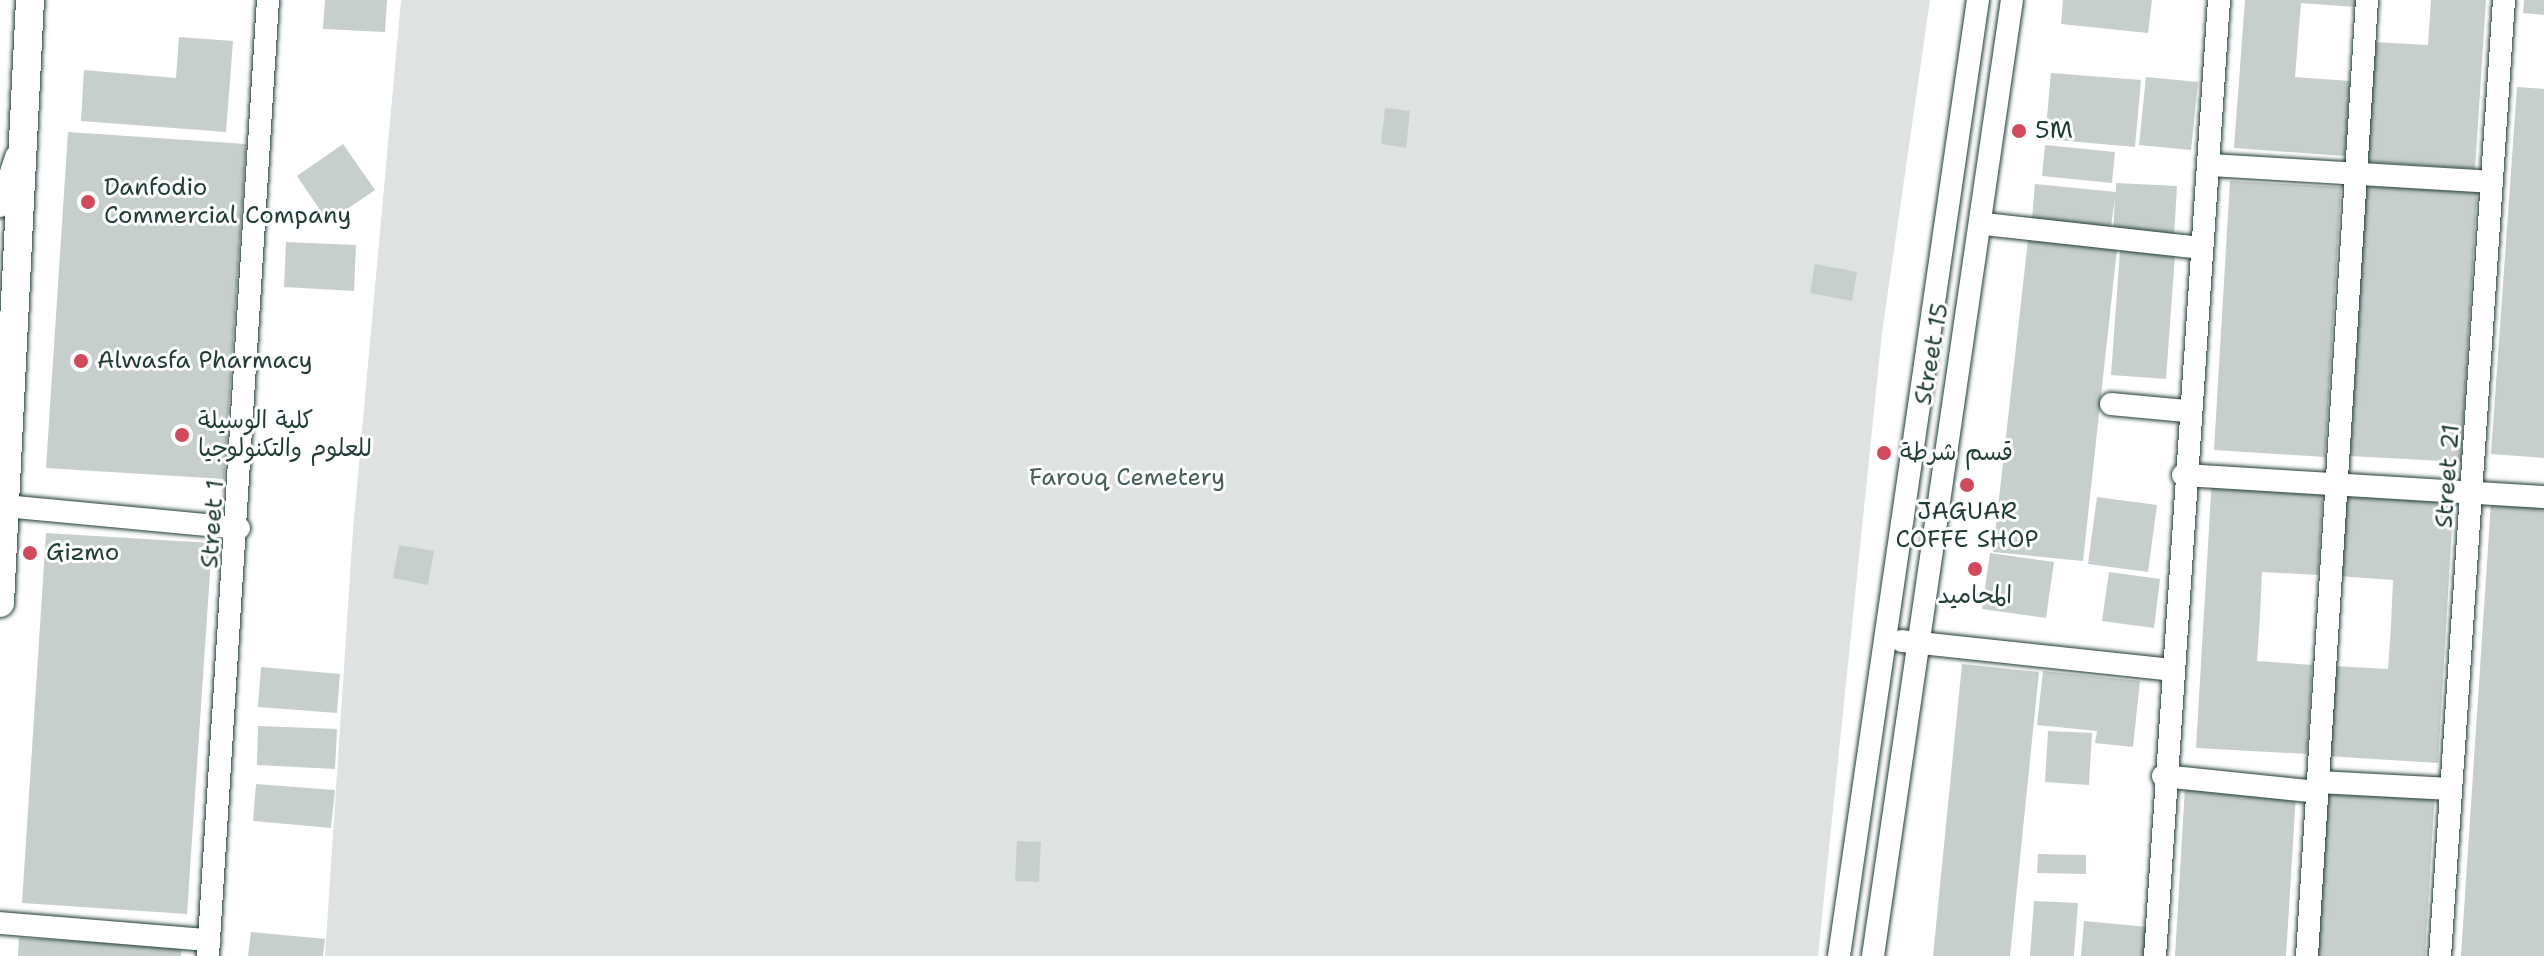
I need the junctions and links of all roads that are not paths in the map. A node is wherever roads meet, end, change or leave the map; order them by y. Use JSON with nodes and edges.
{"nodes":[{"id":1,"x":30,"y":0,"type":"edge"},
{"id":2,"x":268,"y":0,"type":"edge"},
{"id":3,"x":1978,"y":0,"type":"edge"},
{"id":4,"x":2012,"y":0,"type":"edge"},
{"id":5,"x":2219,"y":0,"type":"edge"},
{"id":6,"x":2367,"y":0,"type":"edge"},
{"id":7,"x":2504,"y":0,"type":"edge"},
{"id":8,"x":26,"y":129,"type":"junction"},
{"id":9,"x":2209,"y":165,"type":"junction"},
{"id":10,"x":2355,"y":174,"type":"junction"},
{"id":11,"x":2491,"y":182,"type":"junction"},
{"id":12,"x":0,"y":206,"type":"edge"},
{"id":13,"x":1984,"y":224,"type":"junction"},
{"id":14,"x":2201,"y":248,"type":"junction"},
{"id":15,"x":2111,"y":404,"type":"dead end"},
{"id":16,"x":2186,"y":411,"type":"junction"},
{"id":17,"x":2183,"y":475,"type":"junction"},
{"id":18,"x":2336,"y":483,"type":"junction"},
{"id":19,"x":4,"y":488,"type":"edge"},
{"id":20,"x":2473,"y":492,"type":"junction"},
{"id":21,"x":2544,"y":497,"type":"edge"},
{"id":22,"x":239,"y":528,"type":"junction"},
{"id":23,"x":0,"y":603,"type":"edge"},
{"id":24,"x":1885,"y":639,"type":"junction"},
{"id":25,"x":1915,"y":642,"type":"junction"},
{"id":26,"x":2172,"y":670,"type":"junction"},
{"id":27,"x":2163,"y":776,"type":"junction"},
{"id":28,"x":2318,"y":787,"type":"junction"},
{"id":29,"x":2451,"y":789,"type":"junction"},
{"id":30,"x":0,"y":923,"type":"edge"},
{"id":31,"x":208,"y":948,"type":"edge"},
{"id":32,"x":1839,"y":956,"type":"edge"},
{"id":33,"x":1873,"y":956,"type":"edge"},
{"id":34,"x":2155,"y":956,"type":"edge"},
{"id":35,"x":2307,"y":956,"type":"edge"},
{"id":36,"x":2440,"y":956,"type":"edge"}],
"edges":[{"from":1,"to":8,"type":"main road"},
{"from":2,"to":22,"type":"street","name":"Street 1"},
{"from":3,"to":24,"type":"street","name":"Street 15"},
{"from":4,"to":13,"type":"street","name":"Street 15"},
{"from":5,"to":9,"type":"street"},
{"from":6,"to":10,"type":"street"},
{"from":7,"to":11,"type":"street","name":"Street 21"},
{"from":8,"to":12,"type":"street"},
{"from":8,"to":19,"type":"main road"},
{"from":9,"to":10,"type":"street"},
{"from":9,"to":14,"type":"street"},
{"from":10,"to":11,"type":"street"},
{"from":10,"to":18,"type":"street"},
{"from":11,"to":20,"type":"street","name":"Street 21"},
{"from":13,"to":14,"type":"street"},
{"from":13,"to":25,"type":"street","name":"Street 15"},
{"from":14,"to":16,"type":"street"},
{"from":15,"to":16,"type":"street"},
{"from":16,"to":17,"type":"street"},
{"from":17,"to":18,"type":"street"},
{"from":17,"to":26,"type":"street"},
{"from":18,"to":20,"type":"street"},
{"from":18,"to":28,"type":"street"},
{"from":19,"to":22,"type":"street"},
{"from":19,"to":23,"type":"main road"},
{"from":20,"to":21,"type":"street"},
{"from":20,"to":29,"type":"street","name":"Street 21"},
{"from":22,"to":31,"type":"street","name":"Street 1"},
{"from":24,"to":25,"type":"street"},
{"from":24,"to":32,"type":"street","name":"Street 15"},
{"from":25,"to":26,"type":"street"},
{"from":25,"to":33,"type":"street","name":"Street 15"},
{"from":26,"to":27,"type":"street"},
{"from":27,"to":28,"type":"street"},
{"from":27,"to":34,"type":"street"},
{"from":28,"to":29,"type":"street"},
{"from":28,"to":35,"type":"street"},
{"from":29,"to":36,"type":"street","name":"Street 21"},
{"from":30,"to":31,"type":"street"}]}
